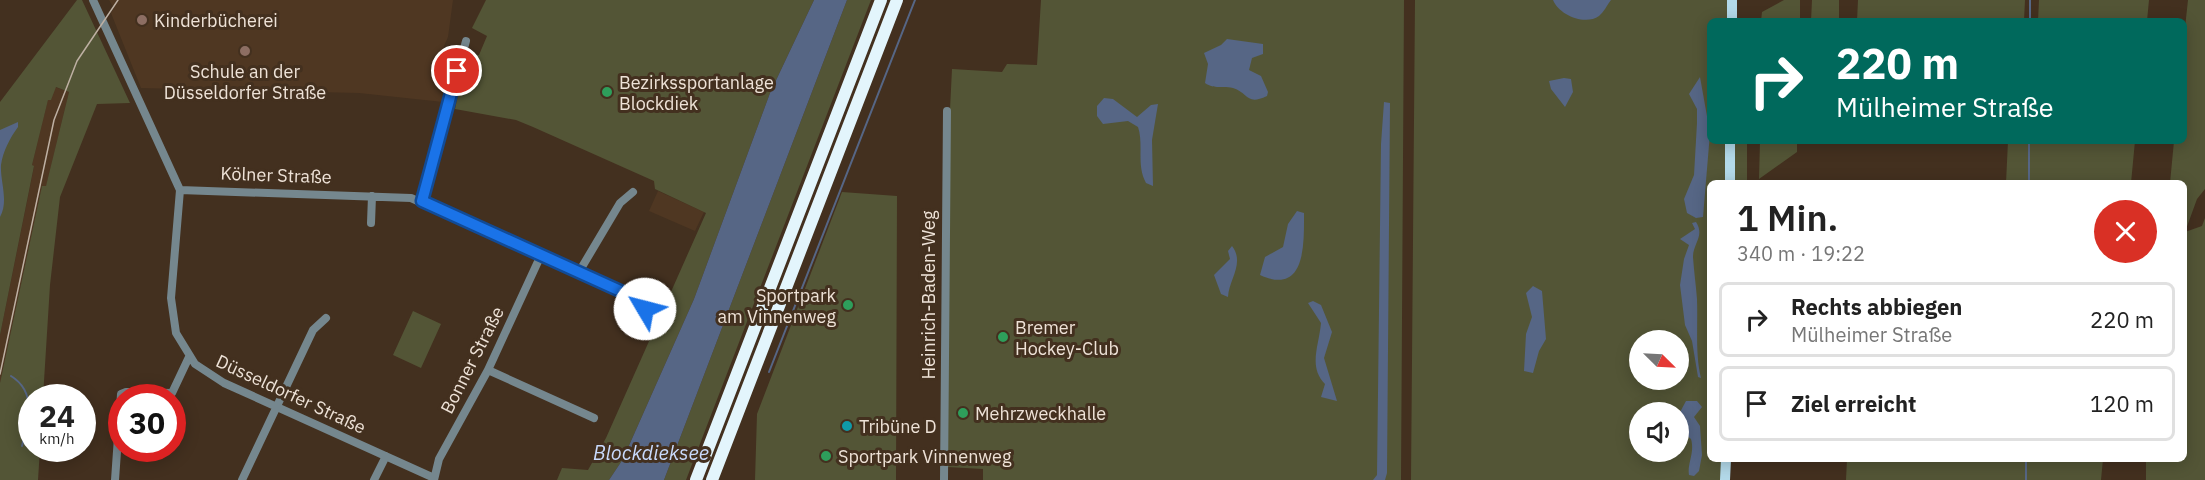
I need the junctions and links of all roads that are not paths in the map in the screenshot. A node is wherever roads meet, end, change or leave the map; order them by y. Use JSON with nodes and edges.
{"nodes":[{"id":1,"x":93,"y":0,"type":"edge"},
{"id":2,"x":881,"y":0,"type":"edge"},
{"id":3,"x":897,"y":0,"type":"edge"},
{"id":4,"x":1732,"y":0,"type":"edge"},
{"id":5,"x":1732,"y":18,"type":"edge"},
{"id":6,"x":466,"y":41,"type":"dead end"},
{"id":7,"x":947,"y":111,"type":"dead end"},
{"id":8,"x":1730,"y":144,"type":"edge"},
{"id":9,"x":1730,"y":180,"type":"edge"},
{"id":10,"x":180,"y":190,"type":"junction"},
{"id":11,"x":633,"y":192,"type":"dead end"},
{"id":12,"x":372,"y":196,"type":"junction"},
{"id":13,"x":422,"y":201,"type":"junction"},
{"id":14,"x":371,"y":223,"type":"dead end"},
{"id":15,"x":541,"y":255,"type":"junction"},
{"id":16,"x":579,"y":272,"type":"junction"},
{"id":17,"x":645,"y":309,"type":"dead end"},
{"id":18,"x":326,"y":318,"type":"dead end"},
{"id":19,"x":189,"y":357,"type":"junction"},
{"id":20,"x":488,"y":370,"type":"junction"},
{"id":21,"x":275,"y":406,"type":"junction"},
{"id":22,"x":594,"y":418,"type":"dead end"},
{"id":23,"x":386,"y":456,"type":"junction"},
{"id":24,"x":1726,"y":462,"type":"edge"},
{"id":25,"x":434,"y":479,"type":"edge"},
{"id":26,"x":115,"y":480,"type":"edge"},
{"id":27,"x":242,"y":480,"type":"edge"},
{"id":28,"x":374,"y":480,"type":"edge"},
{"id":29,"x":696,"y":480,"type":"edge"},
{"id":30,"x":712,"y":480,"type":"edge"},
{"id":31,"x":944,"y":480,"type":"edge"},
{"id":32,"x":1725,"y":480,"type":"edge"}],
"edges":[{"from":1,"to":10,"type":"street","name":"Düsseldorfer Straße"},
{"from":2,"to":29,"type":"highway"},
{"from":3,"to":30,"type":"highway"},
{"from":4,"to":5,"type":"main road"},
{"from":6,"to":13,"type":"street"},
{"from":7,"to":31,"type":"street","name":"Heinrich-Baden-Weg"},
{"from":8,"to":9,"type":"main road"},
{"from":10,"to":12,"type":"street","name":"Kölner Straße"},
{"from":10,"to":19,"type":"street","name":"Düsseldorfer Straße"},
{"from":11,"to":16,"type":"street"},
{"from":12,"to":13,"type":"street","name":"Kölner Straße"},
{"from":12,"to":14,"type":"street"},
{"from":13,"to":15,"type":"street","name":"Kölner Straße"},
{"from":15,"to":16,"type":"street","name":"Kölner Straße"},
{"from":15,"to":20,"type":"street","name":"Bonner Straße"},
{"from":16,"to":17,"type":"street","name":"Kölner Straße"},
{"from":18,"to":21,"type":"street"},
{"from":19,"to":21,"type":"street","name":"Düsseldorfer Straße"},
{"from":19,"to":26,"type":"street"},
{"from":20,"to":22,"type":"street"},
{"from":20,"to":25,"type":"street","name":"Bonner Straße"},
{"from":21,"to":23,"type":"street","name":"Düsseldorfer Straße"},
{"from":21,"to":27,"type":"street"},
{"from":23,"to":25,"type":"street","name":"Düsseldorfer Straße"},
{"from":23,"to":28,"type":"street"},
{"from":24,"to":32,"type":"main road"}]}
